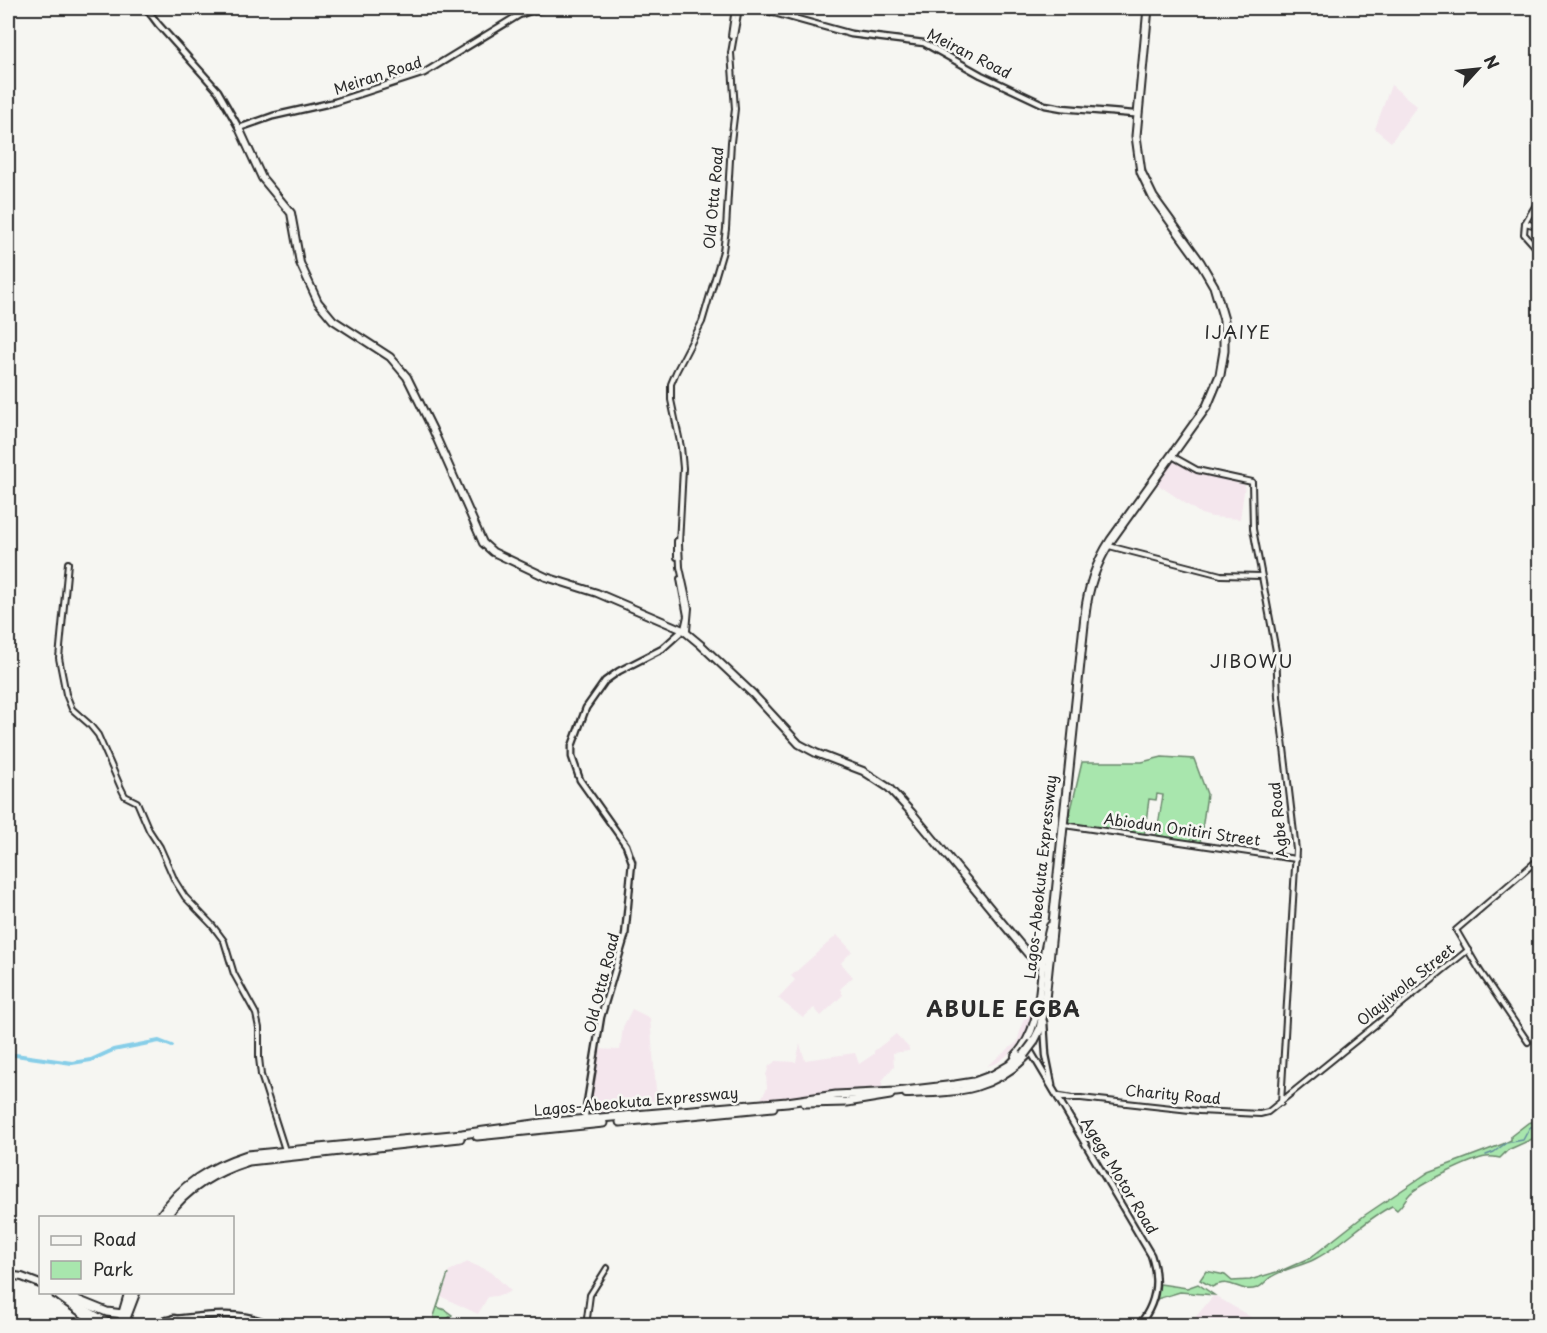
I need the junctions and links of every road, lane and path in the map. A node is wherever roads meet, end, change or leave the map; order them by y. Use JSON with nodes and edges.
{"nodes":[{"id":1,"x":147,"y":8,"type":"edge"},
{"id":2,"x":538,"y":8,"type":"edge"},
{"id":3,"x":546,"y":8,"type":"edge"},
{"id":4,"x":737,"y":8,"type":"edge"},
{"id":5,"x":757,"y":8,"type":"edge"},
{"id":6,"x":764,"y":8,"type":"edge"},
{"id":7,"x":1147,"y":8,"type":"edge"},
{"id":8,"x":1045,"y":104,"type":"junction"},
{"id":9,"x":1134,"y":113,"type":"junction"},
{"id":10,"x":252,"y":123,"type":"junction"},
{"id":11,"x":240,"y":128,"type":"junction"},
{"id":12,"x":1539,"y":198,"type":"edge"},
{"id":13,"x":1525,"y":223,"type":"junction"},
{"id":14,"x":1539,"y":227,"type":"edge"},
{"id":15,"x":1539,"y":252,"type":"edge"},
{"id":16,"x":1171,"y":456,"type":"junction"},
{"id":17,"x":1108,"y":546,"type":"junction"},
{"id":18,"x":68,"y":563,"type":"dead end"},
{"id":19,"x":1262,"y":576,"type":"junction"},
{"id":20,"x":685,"y":631,"type":"junction"},
{"id":21,"x":1064,"y":825,"type":"junction"},
{"id":22,"x":1539,"y":858,"type":"edge"},
{"id":23,"x":1296,"y":859,"type":"junction"},
{"id":24,"x":1052,"y":926,"type":"junction"},
{"id":25,"x":1468,"y":950,"type":"junction"},
{"id":26,"x":1043,"y":965,"type":"junction"},
{"id":27,"x":1044,"y":1023,"type":"junction"},
{"id":28,"x":1528,"y":1042,"type":"dead end"},
{"id":29,"x":1027,"y":1048,"type":"junction"},
{"id":30,"x":1038,"y":1065,"type":"junction"},
{"id":31,"x":1053,"y":1088,"type":"junction"},
{"id":32,"x":896,"y":1093,"type":"junction"},
{"id":33,"x":1057,"y":1095,"type":"junction"},
{"id":34,"x":1069,"y":1099,"type":"junction"},
{"id":35,"x":1060,"y":1103,"type":"junction"},
{"id":36,"x":1281,"y":1104,"type":"junction"},
{"id":37,"x":585,"y":1120,"type":"junction"},
{"id":38,"x":462,"y":1136,"type":"junction"},
{"id":39,"x":285,"y":1150,"type":"junction"},
{"id":40,"x":264,"y":1155,"type":"junction"},
{"id":41,"x":160,"y":1216,"type":"edge"},
{"id":42,"x":167,"y":1216,"type":"edge"},
{"id":43,"x":607,"y":1268,"type":"dead end"},
{"id":44,"x":8,"y":1276,"type":"edge"},
{"id":45,"x":39,"y":1286,"type":"edge"},
{"id":46,"x":58,"y":1294,"type":"edge"},
{"id":47,"x":129,"y":1294,"type":"edge"},
{"id":48,"x":135,"y":1294,"type":"edge"},
{"id":49,"x":124,"y":1316,"type":"junction"},
{"id":50,"x":174,"y":1322,"type":"edge"},
{"id":51,"x":118,"y":1325,"type":"edge"},
{"id":52,"x":100,"y":1326,"type":"edge"},
{"id":53,"x":133,"y":1326,"type":"edge"},
{"id":54,"x":141,"y":1326,"type":"edge"},
{"id":55,"x":267,"y":1326,"type":"edge"},
{"id":56,"x":273,"y":1326,"type":"edge"},
{"id":57,"x":586,"y":1326,"type":"edge"},
{"id":58,"x":1136,"y":1326,"type":"edge"}],
"edges":[{"from":1,"to":11,"type":"main road"},
{"from":2,"to":10,"type":"main road","name":"Meiran Road"},
{"from":3,"to":10,"type":"main road","name":"Meiran Road"},
{"from":4,"to":20,"type":"street","name":"Old Otta Road"},
{"from":5,"to":8,"type":"main road","name":"Meiran Road"},
{"from":6,"to":8,"type":"main road","name":"Meiran Road"},
{"from":7,"to":9,"type":"highway","name":"Lagos-Abeokuta Expressway"},
{"from":7,"to":16,"type":"highway","name":"Lagos-Abeokuta Expressway"},
{"from":8,"to":9,"type":"main road","name":"Meiran Road"},
{"from":9,"to":24,"type":"highway","name":"Lagos-Abeokuta Expressway"},
{"from":10,"to":11,"type":"main road","name":"Meiran Road"},
{"from":11,"to":20,"type":"main road"},
{"from":12,"to":13,"type":"street"},
{"from":13,"to":14,"type":"street"},
{"from":13,"to":15,"type":"street"},
{"from":16,"to":17,"type":"highway","name":"Lagos-Abeokuta Expressway"},
{"from":16,"to":19,"type":"street","name":"Agbe Road"},
{"from":17,"to":19,"type":"street"},
{"from":17,"to":21,"type":"highway","name":"Lagos-Abeokuta Expressway"},
{"from":18,"to":39,"type":"street"},
{"from":19,"to":23,"type":"street","name":"Agbe Road"},
{"from":20,"to":26,"type":"main road"},
{"from":20,"to":37,"type":"main road","name":"Old Otta Road"},
{"from":20,"to":37,"type":"main road","name":"Old Otta Road"},
{"from":21,"to":23,"type":"street","name":"Abiodun Onitiri Street"},
{"from":21,"to":24,"type":"highway","name":"Lagos-Abeokuta Expressway"},
{"from":22,"to":25,"type":"street"},
{"from":23,"to":36,"type":"street","name":"Agbe Road"},
{"from":24,"to":26,"type":"main road"},
{"from":24,"to":27,"type":"main road"},
{"from":24,"to":29,"type":"highway","name":"Lagos-Abeokuta Expressway"},
{"from":25,"to":28,"type":"street"},
{"from":25,"to":36,"type":"street","name":"Olayiwola Street"},
{"from":26,"to":29,"type":"main road"},
{"from":27,"to":29,"type":"main road"},
{"from":27,"to":31,"type":"main road"},
{"from":29,"to":30,"type":"main road","name":"Agege Motor Road"},
{"from":29,"to":32,"type":"highway","name":"Lagos-Abeokuta Expressway"},
{"from":30,"to":31,"type":"main road","name":"Agege Motor Road"},
{"from":30,"to":35,"type":"main road","name":"Agege Motor Road"},
{"from":31,"to":33,"type":"main road","name":"Agege Motor Road"},
{"from":32,"to":37,"type":"highway","name":"Lagos-Abeokuta Expressway"},
{"from":32,"to":38,"type":"highway","name":"Lagos-Abeokuta Expressway"},
{"from":33,"to":34,"type":"main road"},
{"from":33,"to":35,"type":"main road","name":"Agege Motor Road"},
{"from":34,"to":35,"type":"main road"},
{"from":34,"to":36,"type":"street","name":"Charity Road"},
{"from":35,"to":58,"type":"main road","name":"Agege Motor Road"},
{"from":37,"to":38,"type":"highway","name":"Lagos-Abeokuta Expressway"},
{"from":38,"to":39,"type":"highway","name":"Lagos-Abeokuta Expressway"},
{"from":38,"to":40,"type":"highway","name":"Lagos-Abeokuta Expressway"},
{"from":39,"to":40,"type":"highway","name":"Lagos-Abeokuta Expressway"},
{"from":40,"to":41,"type":"highway","name":"Lagos-Abeokuta Expressway"},
{"from":40,"to":42,"type":"highway","name":"Lagos-Abeokuta Expressway"},
{"from":43,"to":57,"type":"street"},
{"from":44,"to":45,"type":"main road"},
{"from":46,"to":49,"type":"highway"},
{"from":46,"to":51,"type":"main road"},
{"from":46,"to":52,"type":"highway"},
{"from":47,"to":49,"type":"highway"},
{"from":48,"to":49,"type":"highway"},
{"from":49,"to":51,"type":"highway"},
{"from":49,"to":53,"type":"main road"},
{"from":50,"to":54,"type":"main road"},
{"from":50,"to":55,"type":"main road"},
{"from":50,"to":56,"type":"main road"}]}
